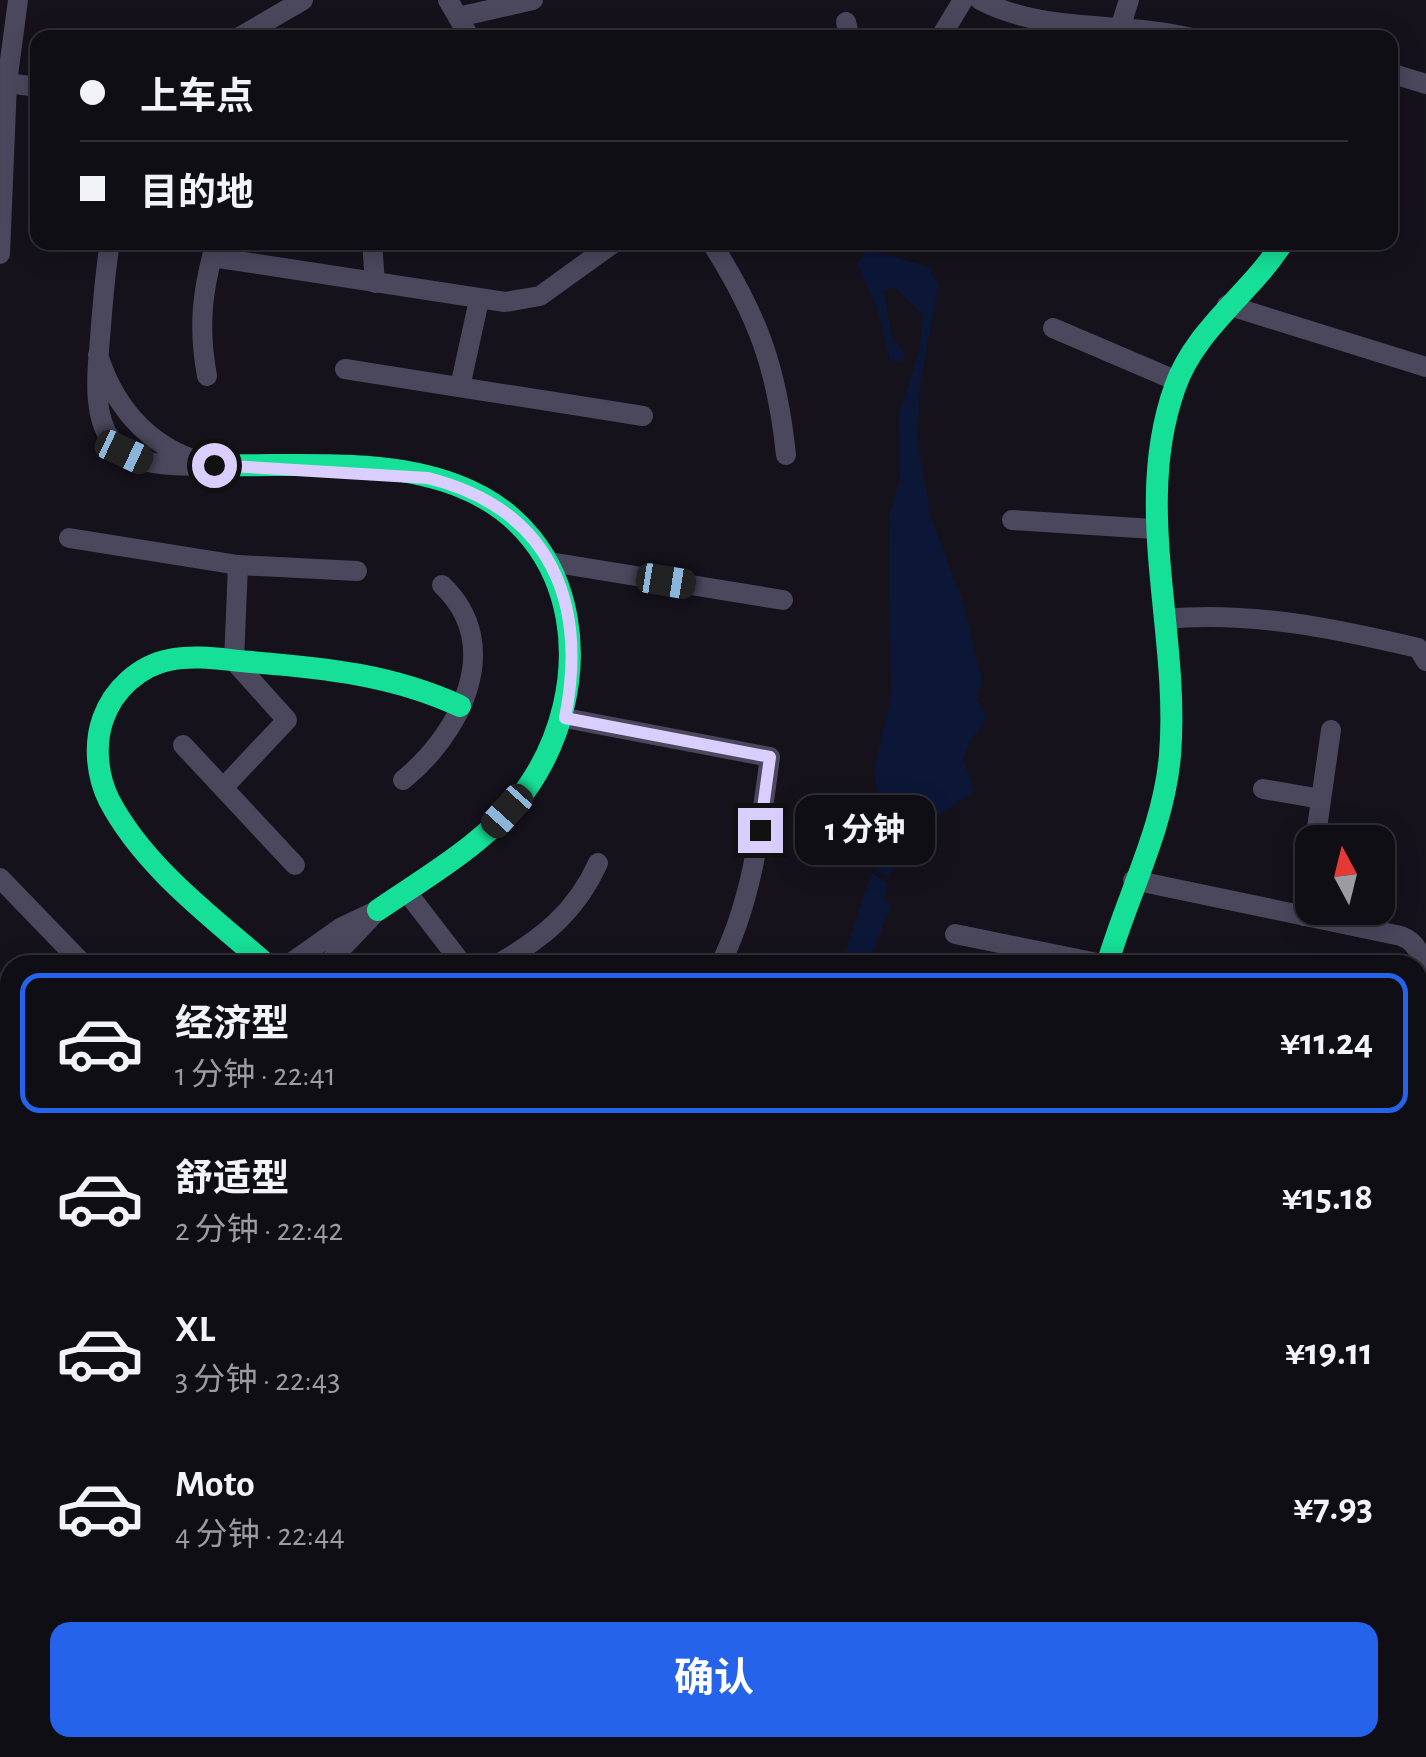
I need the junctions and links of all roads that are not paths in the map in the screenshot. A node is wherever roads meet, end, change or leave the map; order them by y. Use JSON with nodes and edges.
{"nodes":[{"id":1,"x":18,"y":0,"type":"edge"},
{"id":2,"x":303,"y":0,"type":"edge"},
{"id":3,"x":534,"y":0,"type":"edge"},
{"id":4,"x":963,"y":0,"type":"edge"},
{"id":5,"x":980,"y":0,"type":"edge"},
{"id":6,"x":1130,"y":0,"type":"edge"},
{"id":7,"x":453,"y":9,"type":"edge"},
{"id":8,"x":1121,"y":25,"type":"junction"},
{"id":9,"x":252,"y":30,"type":"edge"},
{"id":10,"x":945,"y":30,"type":"edge"},
{"id":11,"x":1049,"y":30,"type":"edge"},
{"id":12,"x":1148,"y":30,"type":"edge"},
{"id":13,"x":1398,"y":75,"type":"edge"},
{"id":14,"x":7,"y":82,"type":"junction"},
{"id":15,"x":1426,"y":84,"type":"edge"},
{"id":16,"x":30,"y":86,"type":"edge"},
{"id":17,"x":109,"y":250,"type":"edge"},
{"id":18,"x":214,"y":250,"type":"edge"},
{"id":19,"x":372,"y":250,"type":"edge"},
{"id":20,"x":584,"y":250,"type":"edge"},
{"id":21,"x":604,"y":250,"type":"edge"},
{"id":22,"x":716,"y":250,"type":"edge"},
{"id":23,"x":1270,"y":250,"type":"edge"},
{"id":24,"x":0,"y":254,"type":"edge"},
{"id":25,"x":583,"y":265,"type":"junction"},
{"id":26,"x":374,"y":283,"type":"junction"},
{"id":27,"x":479,"y":300,"type":"junction"},
{"id":28,"x":1227,"y":306,"type":"junction"},
{"id":29,"x":1053,"y":328,"type":"dead end"},
{"id":30,"x":98,"y":356,"type":"junction"},
{"id":31,"x":1426,"y":367,"type":"edge"},
{"id":32,"x":345,"y":368,"type":"dead end"},
{"id":33,"x":206,"y":376,"type":"dead end"},
{"id":34,"x":1177,"y":381,"type":"junction"},
{"id":35,"x":460,"y":387,"type":"junction"},
{"id":36,"x":643,"y":416,"type":"dead end"},
{"id":37,"x":786,"y":455,"type":"dead end"},
{"id":38,"x":214,"y":465,"type":"junction"},
{"id":39,"x":1012,"y":520,"type":"dead end"},
{"id":40,"x":1154,"y":529,"type":"junction"},
{"id":41,"x":69,"y":538,"type":"dead end"},
{"id":42,"x":550,"y":562,"type":"junction"},
{"id":43,"x":238,"y":566,"type":"junction"},
{"id":44,"x":357,"y":571,"type":"dead end"},
{"id":45,"x":442,"y":585,"type":"dead end"},
{"id":46,"x":783,"y":600,"type":"dead end"},
{"id":47,"x":1164,"y":618,"type":"junction"},
{"id":48,"x":1423,"y":651,"type":"edge"},
{"id":49,"x":234,"y":661,"type":"junction"},
{"id":50,"x":460,"y":706,"type":"junction"},
{"id":51,"x":565,"y":718,"type":"junction"},
{"id":52,"x":1332,"y":730,"type":"dead end"},
{"id":53,"x":183,"y":746,"type":"dead end"},
{"id":54,"x":403,"y":780,"type":"dead end"},
{"id":55,"x":223,"y":788,"type":"junction"},
{"id":56,"x":1263,"y":789,"type":"dead end"},
{"id":57,"x":1321,"y":800,"type":"junction"},
{"id":58,"x":1317,"y":825,"type":"edge"},
{"id":59,"x":598,"y":863,"type":"dead end"},
{"id":60,"x":295,"y":866,"type":"dead end"},
{"id":61,"x":0,"y":878,"type":"edge"},
{"id":62,"x":1133,"y":880,"type":"junction"},
{"id":63,"x":406,"y":890,"type":"junction"},
{"id":64,"x":378,"y":910,"type":"junction"},
{"id":65,"x":1295,"y":914,"type":"edge"},
{"id":66,"x":1343,"y":925,"type":"edge"},
{"id":67,"x":955,"y":934,"type":"dead end"},
{"id":68,"x":74,"y":955,"type":"edge"},
{"id":69,"x":256,"y":955,"type":"edge"},
{"id":70,"x":302,"y":955,"type":"edge"},
{"id":71,"x":335,"y":955,"type":"edge"},
{"id":72,"x":455,"y":955,"type":"edge"},
{"id":73,"x":512,"y":955,"type":"edge"},
{"id":74,"x":725,"y":955,"type":"edge"},
{"id":75,"x":1058,"y":955,"type":"edge"},
{"id":76,"x":1110,"y":955,"type":"edge"},
{"id":77,"x":1418,"y":955,"type":"edge"}],
"edges":[{"from":1,"to":14,"type":"street"},
{"from":2,"to":9,"type":"street"},
{"from":3,"to":7,"type":"street"},
{"from":4,"to":10,"type":"street"},
{"from":5,"to":11,"type":"street"},
{"from":6,"to":8,"type":"street"},
{"from":8,"to":11,"type":"street"},
{"from":8,"to":12,"type":"street"},
{"from":13,"to":15,"type":"street"},
{"from":14,"to":16,"type":"street"},
{"from":14,"to":24,"type":"street"},
{"from":17,"to":30,"type":"street"},
{"from":18,"to":26,"type":"street"},
{"from":18,"to":33,"type":"street"},
{"from":19,"to":26,"type":"street"},
{"from":20,"to":25,"type":"street"},
{"from":21,"to":25,"type":"street"},
{"from":22,"to":37,"type":"street"},
{"from":23,"to":28,"type":"street"},
{"from":25,"to":27,"type":"street"},
{"from":26,"to":27,"type":"street"},
{"from":27,"to":35,"type":"street"},
{"from":28,"to":31,"type":"street"},
{"from":28,"to":34,"type":"street"},
{"from":29,"to":34,"type":"street"},
{"from":30,"to":38,"type":"street"},
{"from":30,"to":38,"type":"street"},
{"from":32,"to":35,"type":"street"},
{"from":34,"to":40,"type":"street"},
{"from":35,"to":36,"type":"street"},
{"from":38,"to":42,"type":"street"},
{"from":39,"to":40,"type":"street"},
{"from":40,"to":47,"type":"street"},
{"from":41,"to":43,"type":"street"},
{"from":42,"to":46,"type":"street"},
{"from":42,"to":51,"type":"street"},
{"from":43,"to":44,"type":"street"},
{"from":43,"to":49,"type":"street"},
{"from":45,"to":50,"type":"street"},
{"from":47,"to":48,"type":"street"},
{"from":47,"to":62,"type":"street"},
{"from":49,"to":50,"type":"street"},
{"from":49,"to":55,"type":"street"},
{"from":49,"to":69,"type":"street"},
{"from":50,"to":54,"type":"street"},
{"from":51,"to":63,"type":"street"},
{"from":51,"to":74,"type":"street"},
{"from":52,"to":57,"type":"street"},
{"from":53,"to":55,"type":"street"},
{"from":55,"to":60,"type":"street"},
{"from":56,"to":57,"type":"street"},
{"from":57,"to":58,"type":"street"},
{"from":59,"to":73,"type":"street"},
{"from":61,"to":68,"type":"street"},
{"from":62,"to":65,"type":"street"},
{"from":62,"to":76,"type":"street"},
{"from":63,"to":64,"type":"street"},
{"from":63,"to":72,"type":"street"},
{"from":64,"to":70,"type":"street"},
{"from":64,"to":71,"type":"street"},
{"from":66,"to":77,"type":"street"},
{"from":67,"to":75,"type":"street"}]}
